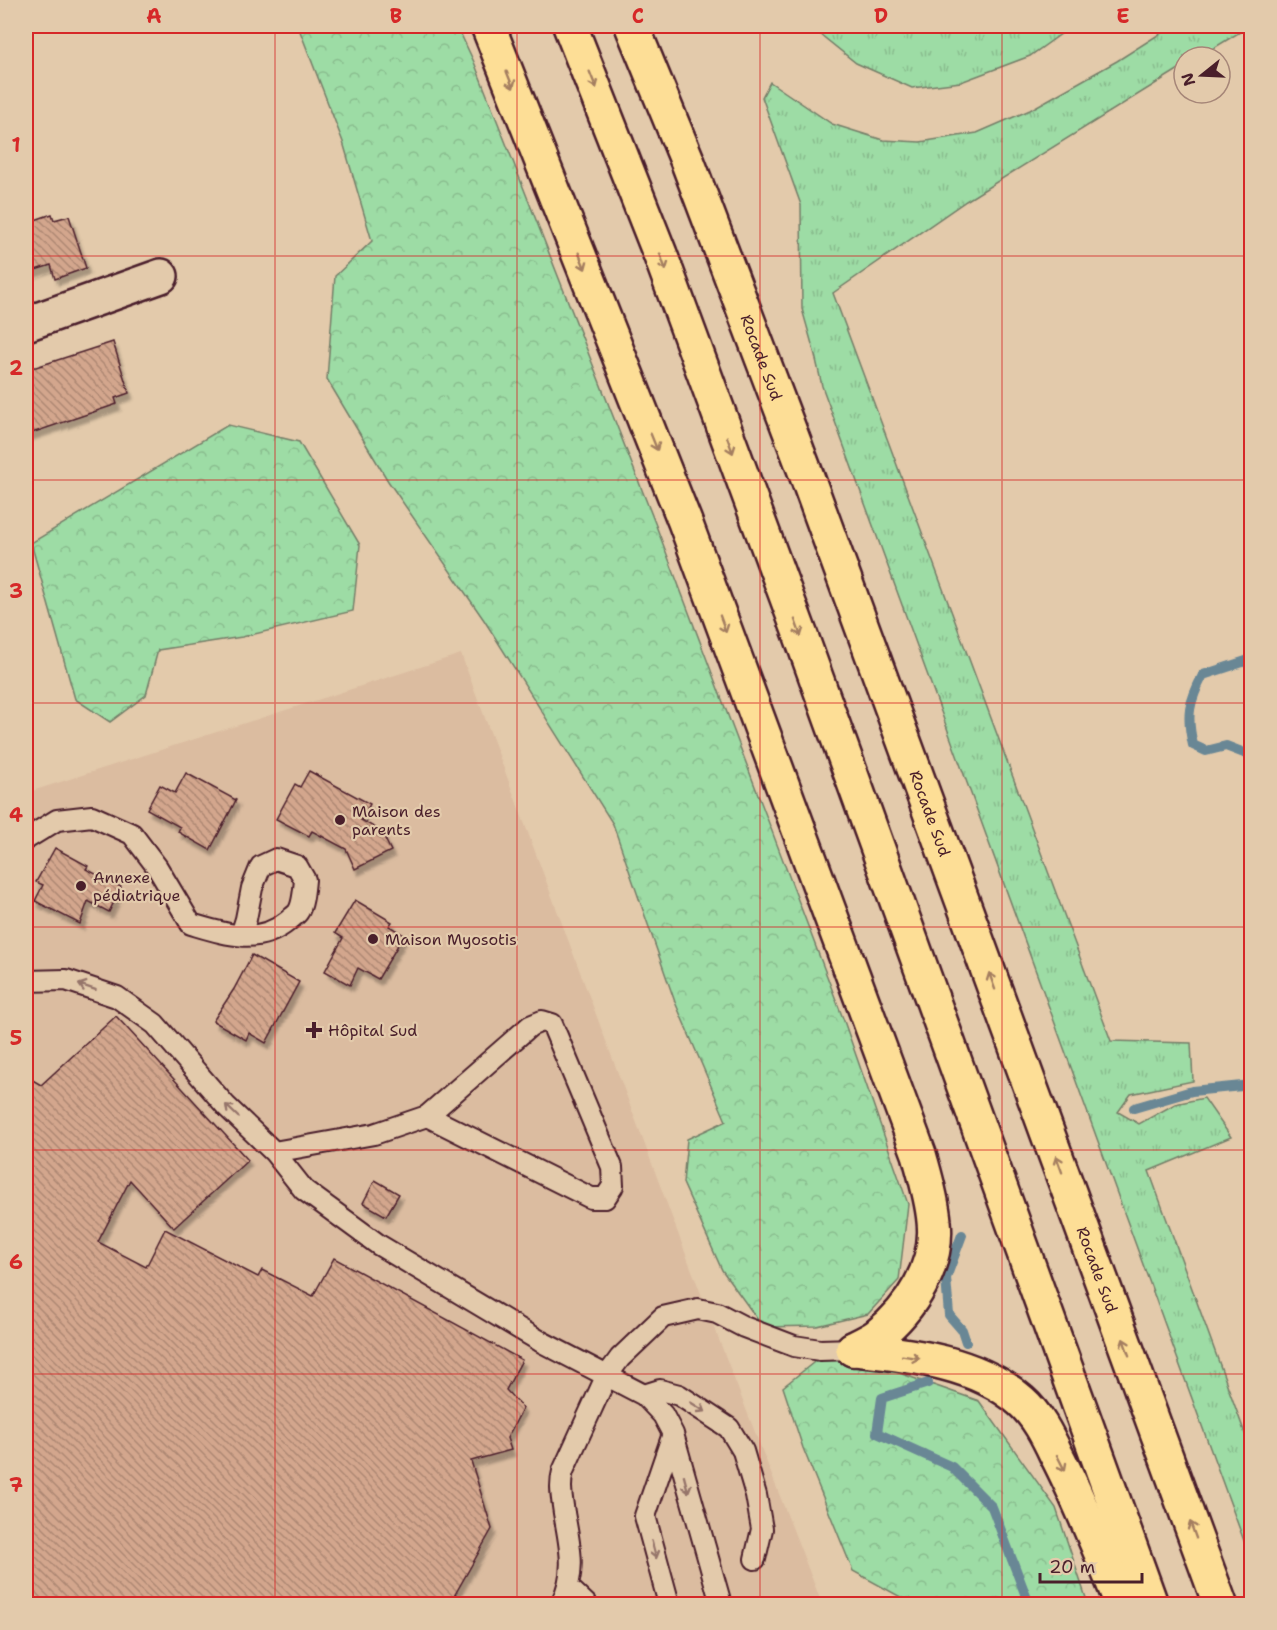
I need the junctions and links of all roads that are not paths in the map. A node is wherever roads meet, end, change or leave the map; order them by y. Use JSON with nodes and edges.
{"nodes":[{"id":1,"x":488,"y":26,"type":"edge"},
{"id":2,"x":570,"y":26,"type":"edge"},
{"id":3,"x":633,"y":26,"type":"edge"},
{"id":4,"x":161,"y":276,"type":"dead end"},
{"id":5,"x":26,"y":324,"type":"edge"},
{"id":6,"x":26,"y":839,"type":"edge"},
{"id":7,"x":241,"y":935,"type":"dead end"},
{"id":8,"x":26,"y":981,"type":"edge"},
{"id":9,"x":427,"y":1116,"type":"junction"},
{"id":10,"x":274,"y":1152,"type":"junction"},
{"id":11,"x":853,"y":1349,"type":"junction"},
{"id":12,"x":606,"y":1377,"type":"junction"},
{"id":13,"x":644,"y":1395,"type":"junction"},
{"id":14,"x":673,"y":1434,"type":"junction"},
{"id":15,"x":755,"y":1559,"type":"dead end"},
{"id":16,"x":565,"y":1596,"type":"edge"},
{"id":17,"x":586,"y":1605,"type":"edge"},
{"id":18,"x":669,"y":1605,"type":"edge"},
{"id":19,"x":720,"y":1605,"type":"edge"},
{"id":20,"x":1122,"y":1605,"type":"edge"},
{"id":21,"x":1151,"y":1605,"type":"edge"},
{"id":22,"x":1220,"y":1605,"type":"edge"}],
"edges":[{"from":1,"to":11,"type":"highway","one_way":true},
{"from":2,"to":21,"type":"highway","one_way":true},
{"from":22,"to":3,"type":"highway","name":"Rocade Sud","one_way":true},
{"from":4,"to":5,"type":"street"},
{"from":6,"to":7,"type":"lane"},
{"from":10,"to":8,"type":"lane","one_way":true},
{"from":9,"to":9,"type":"lane"},
{"from":9,"to":10,"type":"lane"},
{"from":10,"to":12,"type":"lane"},
{"from":11,"to":12,"type":"lane"},
{"from":11,"to":20,"type":"highway","one_way":true},
{"from":12,"to":13,"type":"lane"},
{"from":12,"to":16,"type":"lane"},
{"from":13,"to":14,"type":"lane"},
{"from":13,"to":15,"type":"lane","one_way":true},
{"from":14,"to":18,"type":"lane","one_way":true},
{"from":14,"to":19,"type":"lane","one_way":true},
{"from":16,"to":17,"type":"lane"}]}
